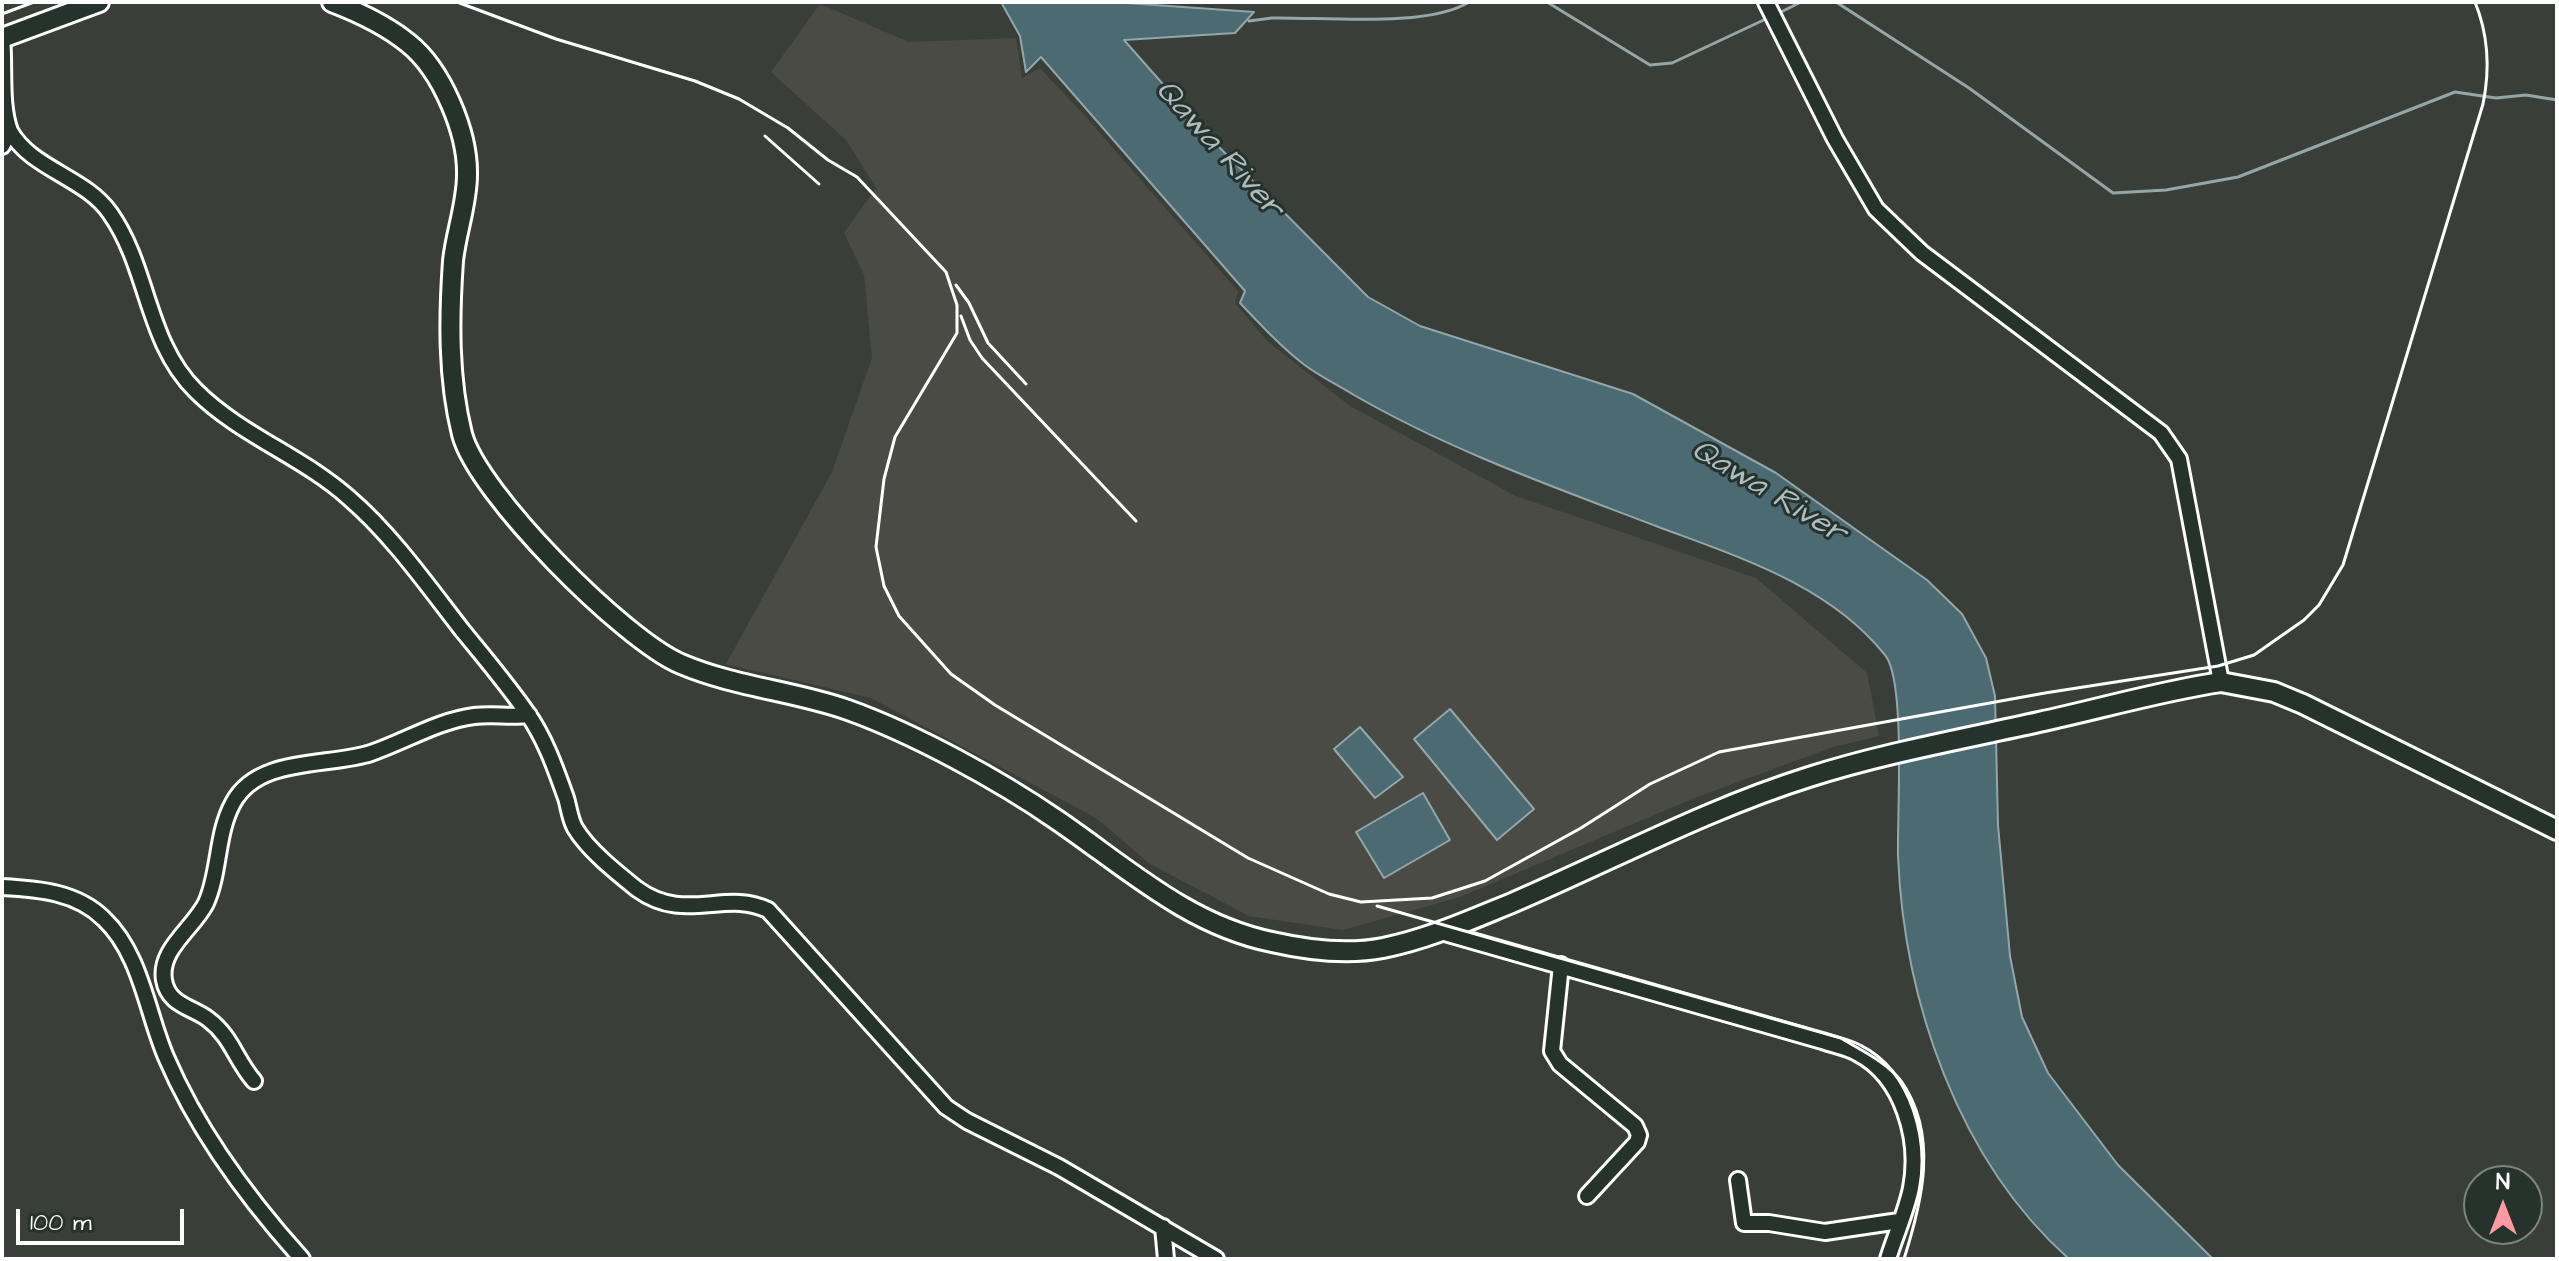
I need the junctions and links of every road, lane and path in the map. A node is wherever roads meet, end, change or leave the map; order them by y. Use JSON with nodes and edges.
{"nodes":[{"id":1,"x":99,"y":2,"type":"edge"},
{"id":2,"x":332,"y":2,"type":"edge"},
{"id":3,"x":1768,"y":5,"type":"edge"},
{"id":4,"x":2,"y":38,"type":"edge"},
{"id":5,"x":10,"y":131,"type":"junction"},
{"id":6,"x":2,"y":146,"type":"edge"},
{"id":7,"x":2221,"y":682,"type":"junction"},
{"id":8,"x":529,"y":715,"type":"junction"},
{"id":9,"x":2557,"y":830,"type":"edge"},
{"id":10,"x":2,"y":887,"type":"edge"},
{"id":11,"x":1441,"y":932,"type":"junction"},
{"id":12,"x":1561,"y":965,"type":"junction"},
{"id":13,"x":254,"y":1081,"type":"dead end"},
{"id":14,"x":1738,"y":1180,"type":"dead end"},
{"id":15,"x":1587,"y":1196,"type":"dead end"},
{"id":16,"x":1899,"y":1221,"type":"junction"},
{"id":17,"x":1163,"y":1227,"type":"junction"},
{"id":18,"x":302,"y":1259,"type":"edge"},
{"id":19,"x":1166,"y":1259,"type":"edge"},
{"id":20,"x":1216,"y":1259,"type":"edge"},
{"id":21,"x":1888,"y":1259,"type":"edge"}],
"edges":[{"from":1,"to":4,"type":"main road"},
{"from":2,"to":11,"type":"main road"},
{"from":3,"to":7,"type":"street"},
{"from":4,"to":5,"type":"street"},
{"from":5,"to":6,"type":"street"},
{"from":5,"to":8,"type":"street"},
{"from":7,"to":9,"type":"main road"},
{"from":7,"to":11,"type":"main road"},
{"from":8,"to":13,"type":"street"},
{"from":8,"to":17,"type":"street"},
{"from":10,"to":18,"type":"street"},
{"from":11,"to":12,"type":"street"},
{"from":12,"to":15,"type":"street"},
{"from":12,"to":16,"type":"street"},
{"from":14,"to":16,"type":"street"},
{"from":16,"to":21,"type":"street"},
{"from":17,"to":19,"type":"street"},
{"from":17,"to":20,"type":"street"}]}
